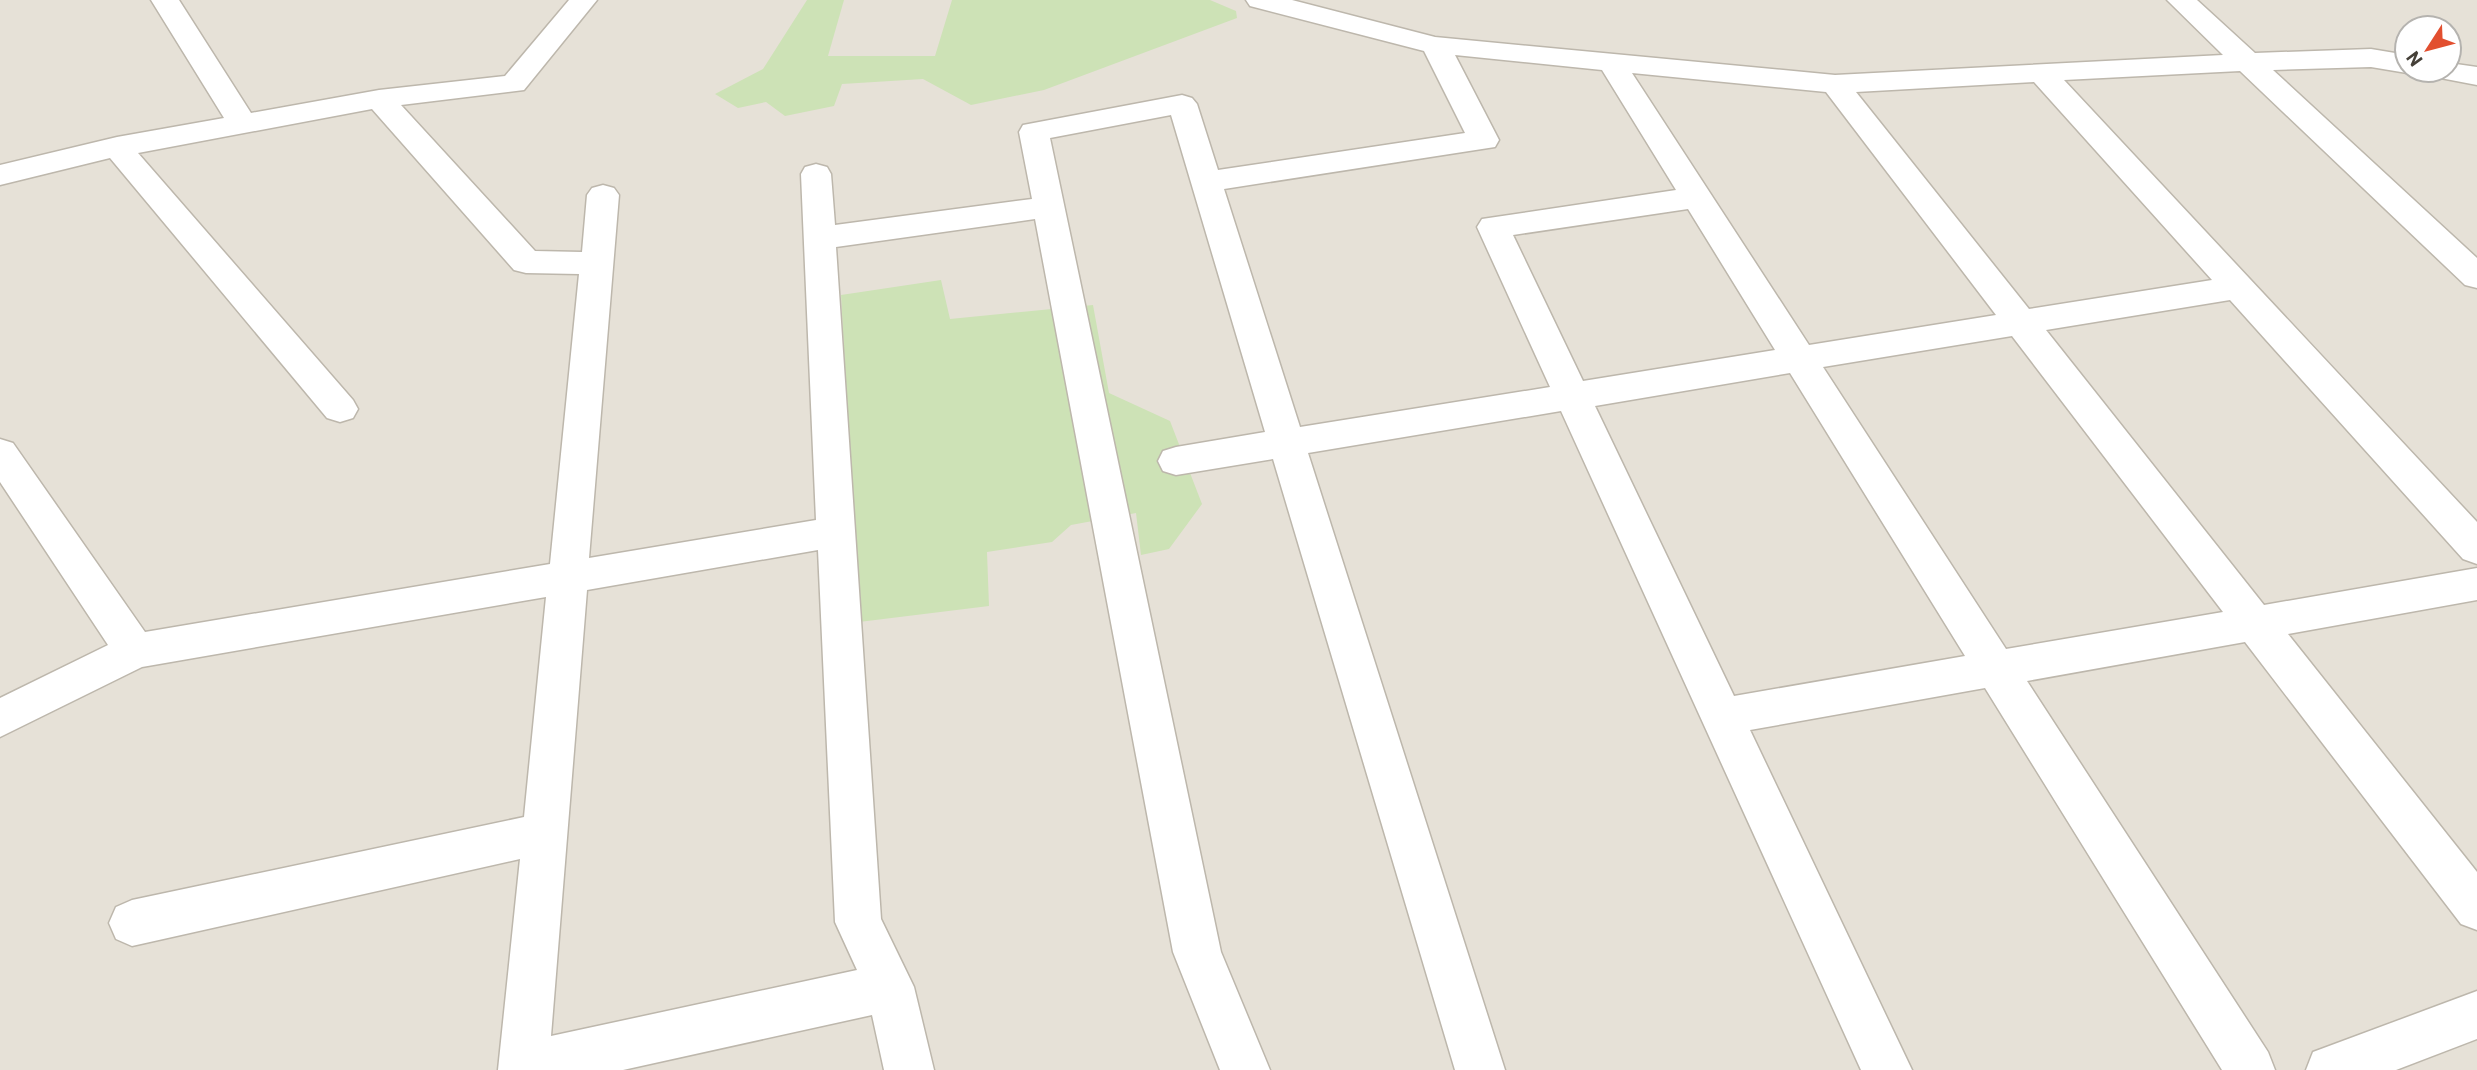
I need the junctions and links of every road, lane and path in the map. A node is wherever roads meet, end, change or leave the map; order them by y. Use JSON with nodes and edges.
{"nodes":[{"id":1,"x":165,"y":0,"type":"edge"},
{"id":2,"x":583,"y":0,"type":"edge"},
{"id":3,"x":1260,"y":0,"type":"edge"},
{"id":4,"x":2181,"y":0,"type":"edge"},
{"id":5,"x":1435,"y":45,"type":"junction"},
{"id":6,"x":1611,"y":62,"type":"junction"},
{"id":7,"x":2247,"y":62,"type":"junction"},
{"id":8,"x":2393,"y":62,"type":"edge"},
{"id":9,"x":2042,"y":74,"type":"junction"},
{"id":10,"x":1835,"y":84,"type":"junction"},
{"id":11,"x":379,"y":99,"type":"junction"},
{"id":12,"x":243,"y":124,"type":"junction"},
{"id":13,"x":117,"y":147,"type":"junction"},
{"id":14,"x":816,"y":174,"type":"dead end"},
{"id":15,"x":0,"y":175,"type":"edge"},
{"id":16,"x":1206,"y":182,"type":"junction"},
{"id":17,"x":603,"y":195,"type":"dead end"},
{"id":18,"x":1697,"y":197,"type":"junction"},
{"id":19,"x":1049,"y":207,"type":"junction"},
{"id":20,"x":820,"y":239,"type":"junction"},
{"id":21,"x":597,"y":263,"type":"junction"},
{"id":22,"x":2477,"y":277,"type":"edge"},
{"id":23,"x":2238,"y":287,"type":"junction"},
{"id":24,"x":2020,"y":323,"type":"junction"},
{"id":25,"x":1799,"y":359,"type":"junction"},
{"id":26,"x":1572,"y":396,"type":"junction"},
{"id":27,"x":340,"y":409,"type":"dead end"},
{"id":28,"x":1287,"y":443,"type":"junction"},
{"id":29,"x":0,"y":453,"type":"edge"},
{"id":30,"x":1176,"y":461,"type":"dead end"},
{"id":31,"x":836,"y":532,"type":"junction"},
{"id":32,"x":2477,"y":548,"type":"edge"},
{"id":33,"x":568,"y":577,"type":"junction"},
{"id":34,"x":2477,"y":584,"type":"edge"},
{"id":35,"x":2253,"y":624,"type":"junction"},
{"id":36,"x":135,"y":651,"type":"junction"},
{"id":37,"x":1995,"y":669,"type":"junction"},
{"id":38,"x":1722,"y":717,"type":"junction"},
{"id":39,"x":0,"y":718,"type":"edge"},
{"id":40,"x":545,"y":833,"type":"junction"},
{"id":41,"x":2477,"y":908,"type":"edge"},
{"id":42,"x":132,"y":923,"type":"dead end"},
{"id":43,"x":890,"y":987,"type":"junction"},
{"id":44,"x":2477,"y":1015,"type":"edge"},
{"id":45,"x":524,"y":1068,"type":"edge"},
{"id":46,"x":909,"y":1070,"type":"edge"},
{"id":47,"x":1245,"y":1070,"type":"edge"},
{"id":48,"x":1480,"y":1070,"type":"edge"},
{"id":49,"x":1887,"y":1070,"type":"edge"},
{"id":50,"x":2250,"y":1070,"type":"edge"},
{"id":51,"x":2331,"y":1070,"type":"edge"}],
"edges":[{"from":1,"to":12,"type":"street"},
{"from":2,"to":11,"type":"street"},
{"from":3,"to":5,"type":"street"},
{"from":4,"to":7,"type":"street"},
{"from":5,"to":6,"type":"street"},
{"from":5,"to":16,"type":"street"},
{"from":6,"to":10,"type":"street"},
{"from":6,"to":18,"type":"street"},
{"from":7,"to":8,"type":"street"},
{"from":7,"to":9,"type":"street"},
{"from":7,"to":22,"type":"street"},
{"from":9,"to":10,"type":"street"},
{"from":9,"to":23,"type":"street"},
{"from":10,"to":24,"type":"street"},
{"from":11,"to":12,"type":"street"},
{"from":11,"to":21,"type":"street"},
{"from":12,"to":13,"type":"street"},
{"from":13,"to":15,"type":"street"},
{"from":13,"to":27,"type":"street"},
{"from":14,"to":20,"type":"street"},
{"from":16,"to":19,"type":"street"},
{"from":16,"to":28,"type":"street"},
{"from":17,"to":21,"type":"street"},
{"from":18,"to":25,"type":"street"},
{"from":18,"to":26,"type":"street"},
{"from":19,"to":20,"type":"street"},
{"from":19,"to":47,"type":"street"},
{"from":20,"to":31,"type":"street"},
{"from":21,"to":33,"type":"street"},
{"from":23,"to":24,"type":"street"},
{"from":23,"to":32,"type":"street"},
{"from":24,"to":25,"type":"street"},
{"from":24,"to":35,"type":"street"},
{"from":25,"to":26,"type":"street"},
{"from":25,"to":37,"type":"street"},
{"from":26,"to":28,"type":"street"},
{"from":26,"to":38,"type":"street"},
{"from":28,"to":30,"type":"street"},
{"from":28,"to":48,"type":"street"},
{"from":29,"to":36,"type":"street"},
{"from":31,"to":33,"type":"street"},
{"from":31,"to":43,"type":"street"},
{"from":33,"to":36,"type":"street"},
{"from":33,"to":40,"type":"street"},
{"from":34,"to":35,"type":"street"},
{"from":35,"to":37,"type":"street"},
{"from":35,"to":41,"type":"street"},
{"from":36,"to":39,"type":"street"},
{"from":37,"to":38,"type":"street"},
{"from":37,"to":50,"type":"street"},
{"from":38,"to":49,"type":"street"},
{"from":40,"to":42,"type":"street"},
{"from":40,"to":45,"type":"street"},
{"from":43,"to":45,"type":"street"},
{"from":43,"to":46,"type":"street"},
{"from":44,"to":51,"type":"street"}]}
